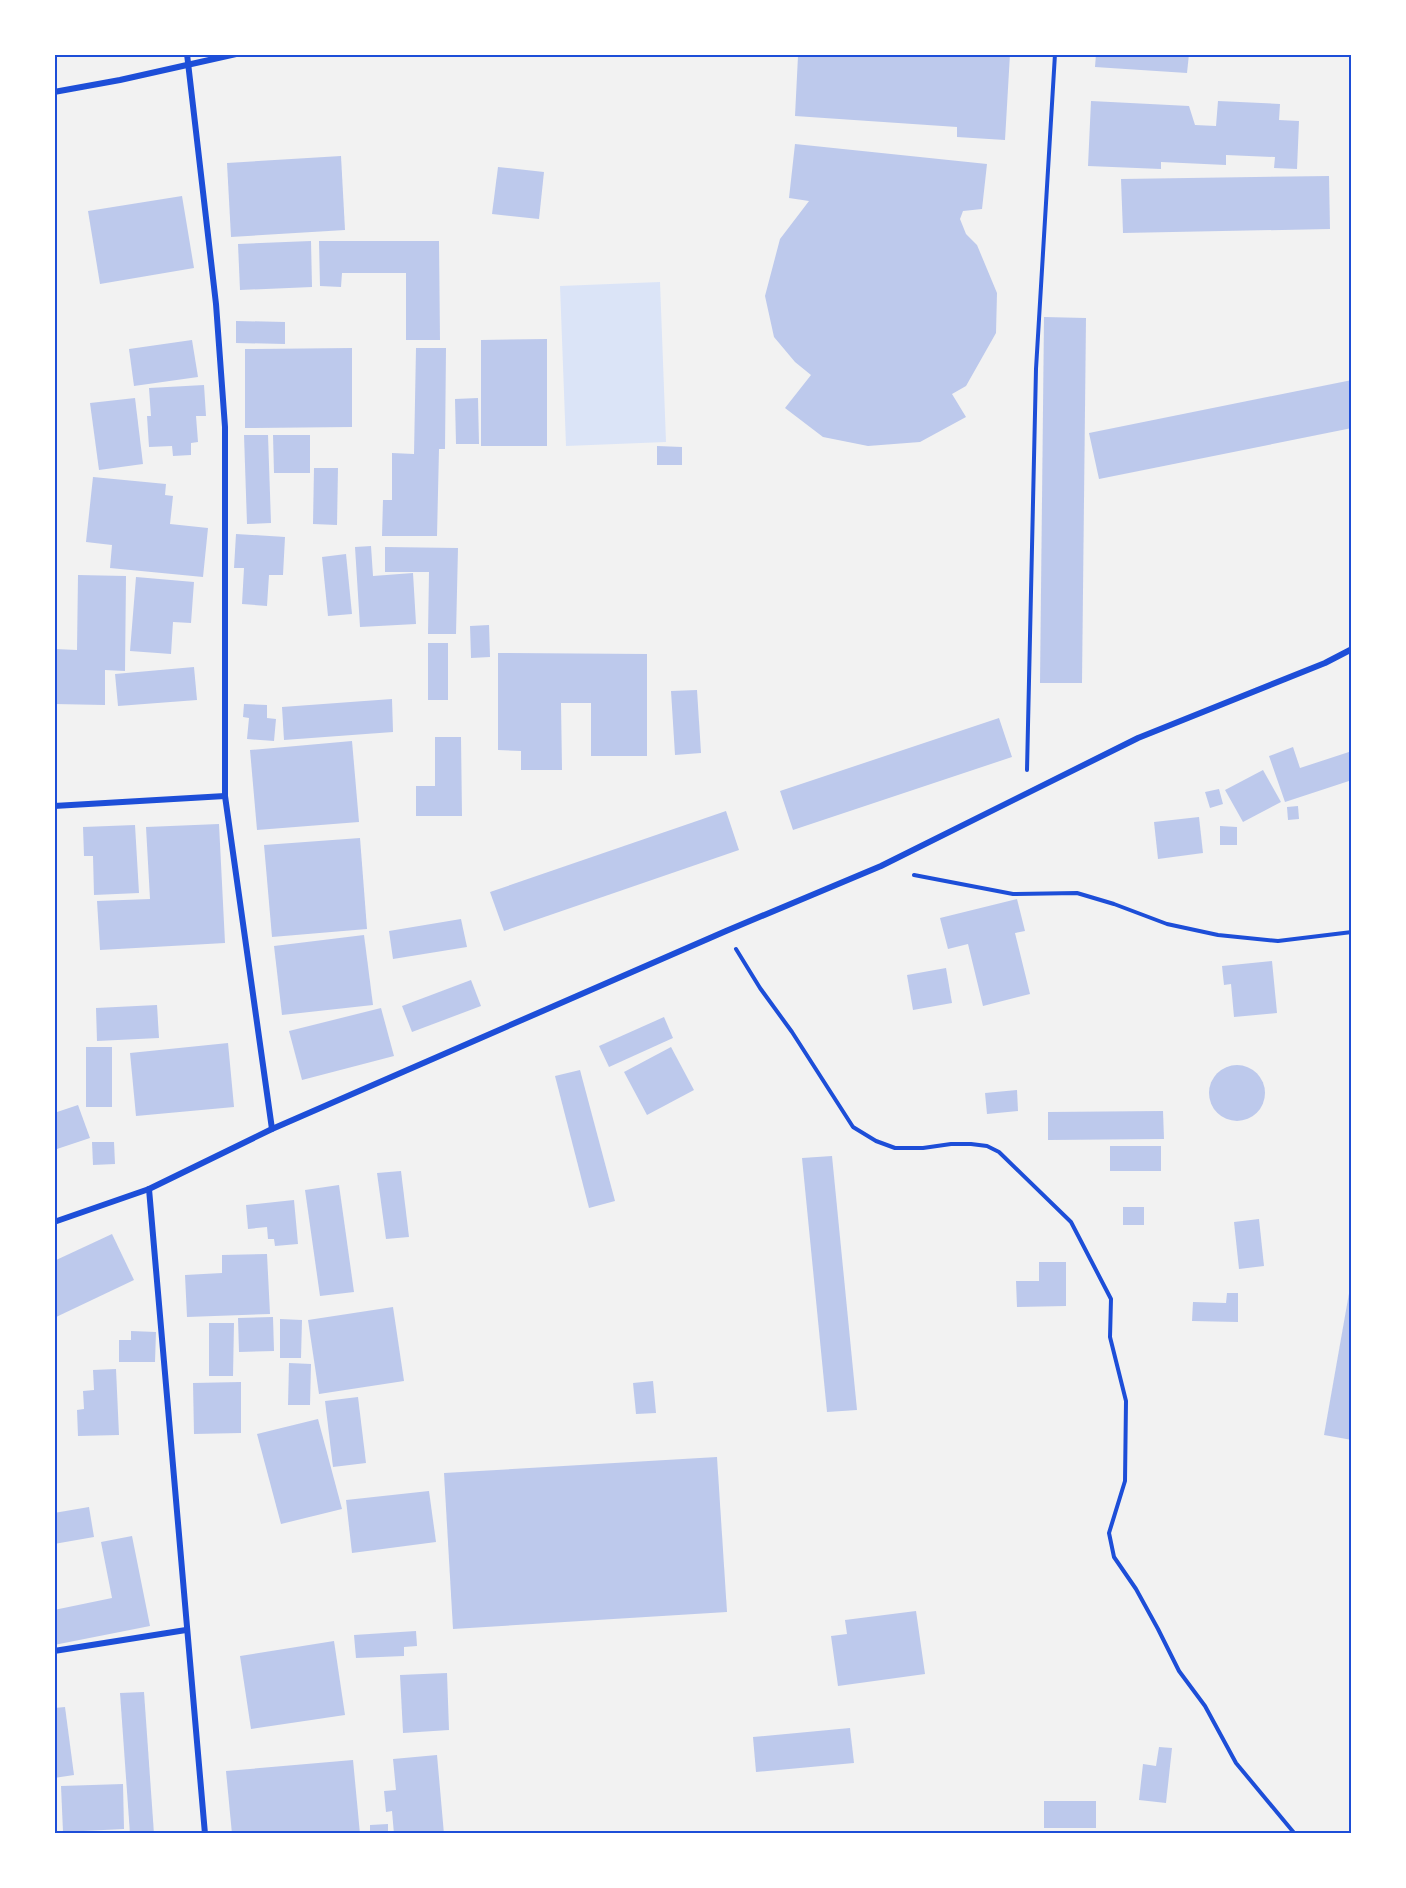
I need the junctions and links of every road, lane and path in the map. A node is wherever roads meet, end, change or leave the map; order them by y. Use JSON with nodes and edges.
{"nodes":[{"id":1,"x":187,"y":54,"type":"edge"},
{"id":2,"x":236,"y":54,"type":"edge"},
{"id":3,"x":1055,"y":54,"type":"edge"},
{"id":4,"x":187,"y":65,"type":"junction"},
{"id":5,"x":54,"y":92,"type":"edge"},
{"id":6,"x":1352,"y":649,"type":"edge"},
{"id":7,"x":1026,"y":794,"type":"junction"},
{"id":8,"x":225,"y":796,"type":"junction"},
{"id":9,"x":54,"y":807,"type":"edge"},
{"id":10,"x":881,"y":866,"type":"junction"},
{"id":11,"x":726,"y":931,"type":"junction"},
{"id":12,"x":1352,"y":932,"type":"edge"},
{"id":13,"x":272,"y":1129,"type":"junction"},
{"id":14,"x":149,"y":1189,"type":"junction"},
{"id":15,"x":54,"y":1222,"type":"edge"},
{"id":16,"x":186,"y":1630,"type":"junction"},
{"id":17,"x":54,"y":1652,"type":"edge"},
{"id":18,"x":205,"y":1834,"type":"edge"},
{"id":19,"x":1295,"y":1834,"type":"edge"}],
"edges":[{"from":1,"to":4,"type":"street"},
{"from":2,"to":4,"type":"street"},
{"from":3,"to":7,"type":"path"},
{"from":4,"to":5,"type":"street"},
{"from":4,"to":8,"type":"street"},
{"from":6,"to":7,"type":"street"},
{"from":7,"to":10,"type":"street"},
{"from":8,"to":9,"type":"street"},
{"from":8,"to":13,"type":"street"},
{"from":10,"to":11,"type":"street"},
{"from":10,"to":12,"type":"path"},
{"from":11,"to":13,"type":"street"},
{"from":11,"to":19,"type":"path"},
{"from":13,"to":14,"type":"street"},
{"from":14,"to":15,"type":"street"},
{"from":14,"to":16,"type":"street"},
{"from":16,"to":17,"type":"street"},
{"from":16,"to":18,"type":"street"}]}
